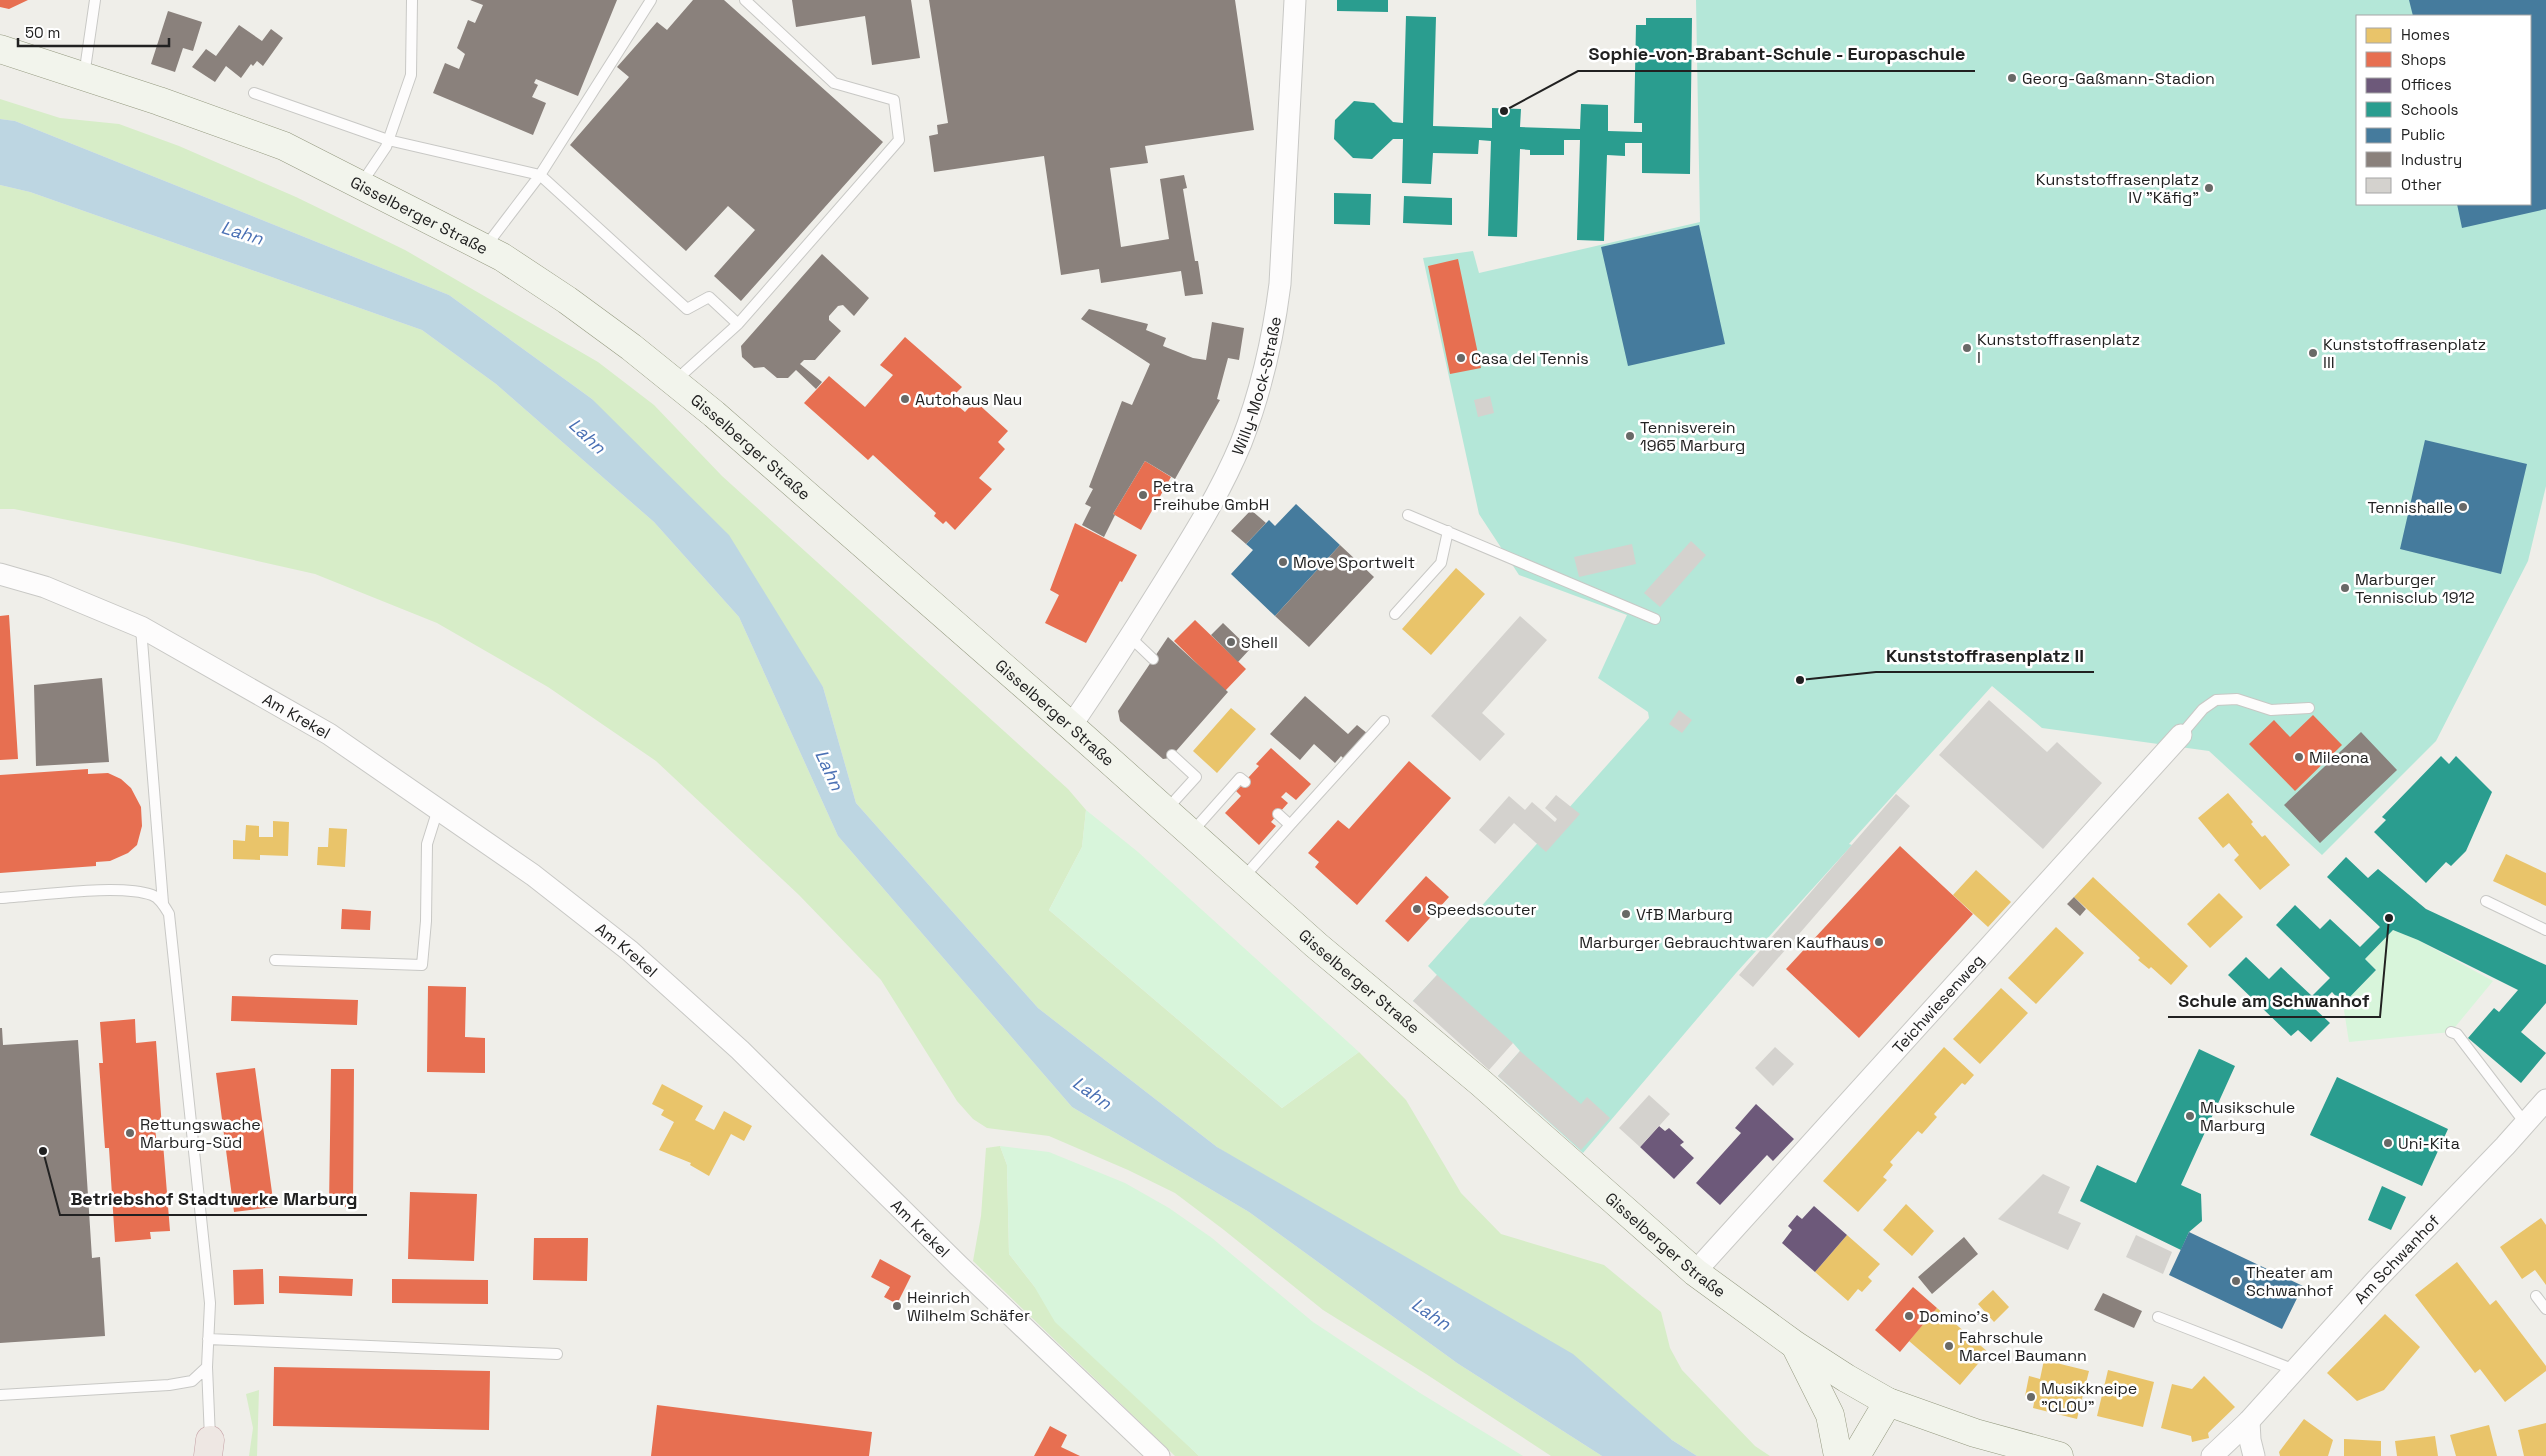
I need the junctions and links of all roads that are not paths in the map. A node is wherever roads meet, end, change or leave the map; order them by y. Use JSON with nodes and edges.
{"nodes":[{"id":1,"x":95,"y":0,"type":"edge"},
{"id":2,"x":412,"y":0,"type":"edge"},
{"id":3,"x":650,"y":0,"type":"edge"},
{"id":4,"x":745,"y":0,"type":"edge"},
{"id":5,"x":1295,"y":0,"type":"edge"},
{"id":6,"x":0,"y":49,"type":"edge"},
{"id":7,"x":84,"y":77,"type":"junction"},
{"id":8,"x":254,"y":93,"type":"dead end"},
{"id":9,"x":388,"y":140,"type":"junction"},
{"id":10,"x":540,"y":175,"type":"junction"},
{"id":11,"x":360,"y":185,"type":"junction"},
{"id":12,"x":484,"y":248,"type":"junction"},
{"id":13,"x":738,"y":324,"type":"junction"},
{"id":14,"x":674,"y":382,"type":"junction"},
{"id":15,"x":1408,"y":515,"type":"dead end"},
{"id":16,"x":1448,"y":531,"type":"junction"},
{"id":17,"x":0,"y":574,"type":"edge"},
{"id":18,"x":1395,"y":614,"type":"dead end"},
{"id":19,"x":1655,"y":619,"type":"dead end"},
{"id":20,"x":141,"y":627,"type":"junction"},
{"id":21,"x":1130,"y":637,"type":"junction"},
{"id":22,"x":1153,"y":659,"type":"dead end"},
{"id":23,"x":2309,"y":708,"type":"dead end"},
{"id":24,"x":1384,"y":721,"type":"dead end"},
{"id":25,"x":1071,"y":726,"type":"junction"},
{"id":26,"x":2181,"y":735,"type":"joint"},
{"id":27,"x":1172,"y":755,"type":"dead end"},
{"id":28,"x":1245,"y":782,"type":"dead end"},
{"id":29,"x":438,"y":809,"type":"junction"},
{"id":30,"x":1164,"y":811,"type":"junction"},
{"id":31,"x":1278,"y":814,"type":"dead end"},
{"id":32,"x":1290,"y":825,"type":"junction"},
{"id":33,"x":1190,"y":834,"type":"junction"},
{"id":34,"x":1242,"y":879,"type":"junction"},
{"id":35,"x":0,"y":898,"type":"edge"},
{"id":36,"x":2486,"y":901,"type":"dead end"},
{"id":37,"x":163,"y":903,"type":"junction"},
{"id":38,"x":2546,"y":930,"type":"edge"},
{"id":39,"x":275,"y":960,"type":"dead end"},
{"id":40,"x":2452,"y":1032,"type":"dead end"},
{"id":41,"x":2546,"y":1100,"type":"edge"},
{"id":42,"x":2525,"y":1123,"type":"junction"},
{"id":43,"x":1695,"y":1272,"type":"junction"},
{"id":44,"x":2536,"y":1296,"type":"dead end"},
{"id":45,"x":2546,"y":1309,"type":"edge"},
{"id":46,"x":2158,"y":1317,"type":"dead end"},
{"id":47,"x":208,"y":1339,"type":"junction"},
{"id":48,"x":1795,"y":1345,"type":"junction"},
{"id":49,"x":557,"y":1354,"type":"dead end"},
{"id":50,"x":207,"y":1367,"type":"junction"},
{"id":51,"x":2295,"y":1370,"type":"junction"},
{"id":52,"x":0,"y":1395,"type":"edge"},
{"id":53,"x":1888,"y":1402,"type":"junction"},
{"id":54,"x":2249,"y":1421,"type":"junction"},
{"id":55,"x":209,"y":1448,"type":"edge"},
{"id":56,"x":1159,"y":1456,"type":"edge"},
{"id":57,"x":1838,"y":1456,"type":"edge"},
{"id":58,"x":1856,"y":1456,"type":"edge"},
{"id":59,"x":2059,"y":1456,"type":"edge"},
{"id":60,"x":2212,"y":1456,"type":"edge"},
{"id":61,"x":2254,"y":1456,"type":"edge"}],
"edges":[{"from":1,"to":7,"type":"lane"},
{"from":2,"to":9,"type":"lane"},
{"from":3,"to":10,"type":"lane"},
{"from":4,"to":13,"type":"lane"},
{"from":5,"to":21,"type":"street","name":"Willy-Mock-Straße"},
{"from":6,"to":7,"type":"main road","name":"Gisselberger Straße"},
{"from":7,"to":11,"type":"main road","name":"Gisselberger Straße"},
{"from":8,"to":9,"type":"lane"},
{"from":9,"to":10,"type":"lane"},
{"from":9,"to":11,"type":"lane"},
{"from":10,"to":12,"type":"lane"},
{"from":10,"to":13,"type":"lane"},
{"from":11,"to":12,"type":"main road","name":"Gisselberger Straße"},
{"from":12,"to":14,"type":"main road","name":"Gisselberger Straße"},
{"from":13,"to":14,"type":"lane"},
{"from":14,"to":25,"type":"main road","name":"Gisselberger Straße"},
{"from":15,"to":16,"type":"lane"},
{"from":16,"to":18,"type":"lane"},
{"from":16,"to":19,"type":"lane"},
{"from":17,"to":20,"type":"street","name":"Am Krekel"},
{"from":20,"to":29,"type":"street","name":"Am Krekel"},
{"from":20,"to":37,"type":"lane"},
{"from":21,"to":22,"type":"lane"},
{"from":21,"to":25,"type":"street","name":"Willy-Mock-Straße"},
{"from":23,"to":26,"type":"lane"},
{"from":24,"to":32,"type":"lane"},
{"from":25,"to":30,"type":"main road","name":"Gisselberger Straße"},
{"from":26,"to":43,"type":"street","name":"Teichwiesenweg"},
{"from":27,"to":30,"type":"lane"},
{"from":28,"to":33,"type":"lane"},
{"from":29,"to":39,"type":"lane"},
{"from":29,"to":56,"type":"street","name":"Am Krekel"},
{"from":30,"to":33,"type":"main road","name":"Gisselberger Straße"},
{"from":31,"to":32,"type":"lane"},
{"from":32,"to":34,"type":"lane"},
{"from":33,"to":34,"type":"main road","name":"Gisselberger Straße"},
{"from":34,"to":43,"type":"main road","name":"Gisselberger Straße"},
{"from":35,"to":37,"type":"lane"},
{"from":36,"to":38,"type":"lane"},
{"from":37,"to":47,"type":"lane"},
{"from":40,"to":42,"type":"lane"},
{"from":41,"to":42,"type":"street","name":"Am Schwanhof"},
{"from":42,"to":51,"type":"street","name":"Am Schwanhof"},
{"from":43,"to":48,"type":"main road","name":"Gisselberger Straße"},
{"from":44,"to":45,"type":"lane"},
{"from":46,"to":51,"type":"lane"},
{"from":47,"to":49,"type":"lane"},
{"from":47,"to":50,"type":"lane"},
{"from":48,"to":53,"type":"main road","name":"Gisselberger Straße"},
{"from":48,"to":57,"type":"main road"},
{"from":50,"to":52,"type":"lane"},
{"from":50,"to":55,"type":"lane"},
{"from":51,"to":54,"type":"street","name":"Am Schwanhof"},
{"from":53,"to":58,"type":"main road"},
{"from":53,"to":59,"type":"main road","name":"Gisselberger Straße"},
{"from":54,"to":60,"type":"street","name":"Am Schwanhof"},
{"from":54,"to":61,"type":"street"}]}
